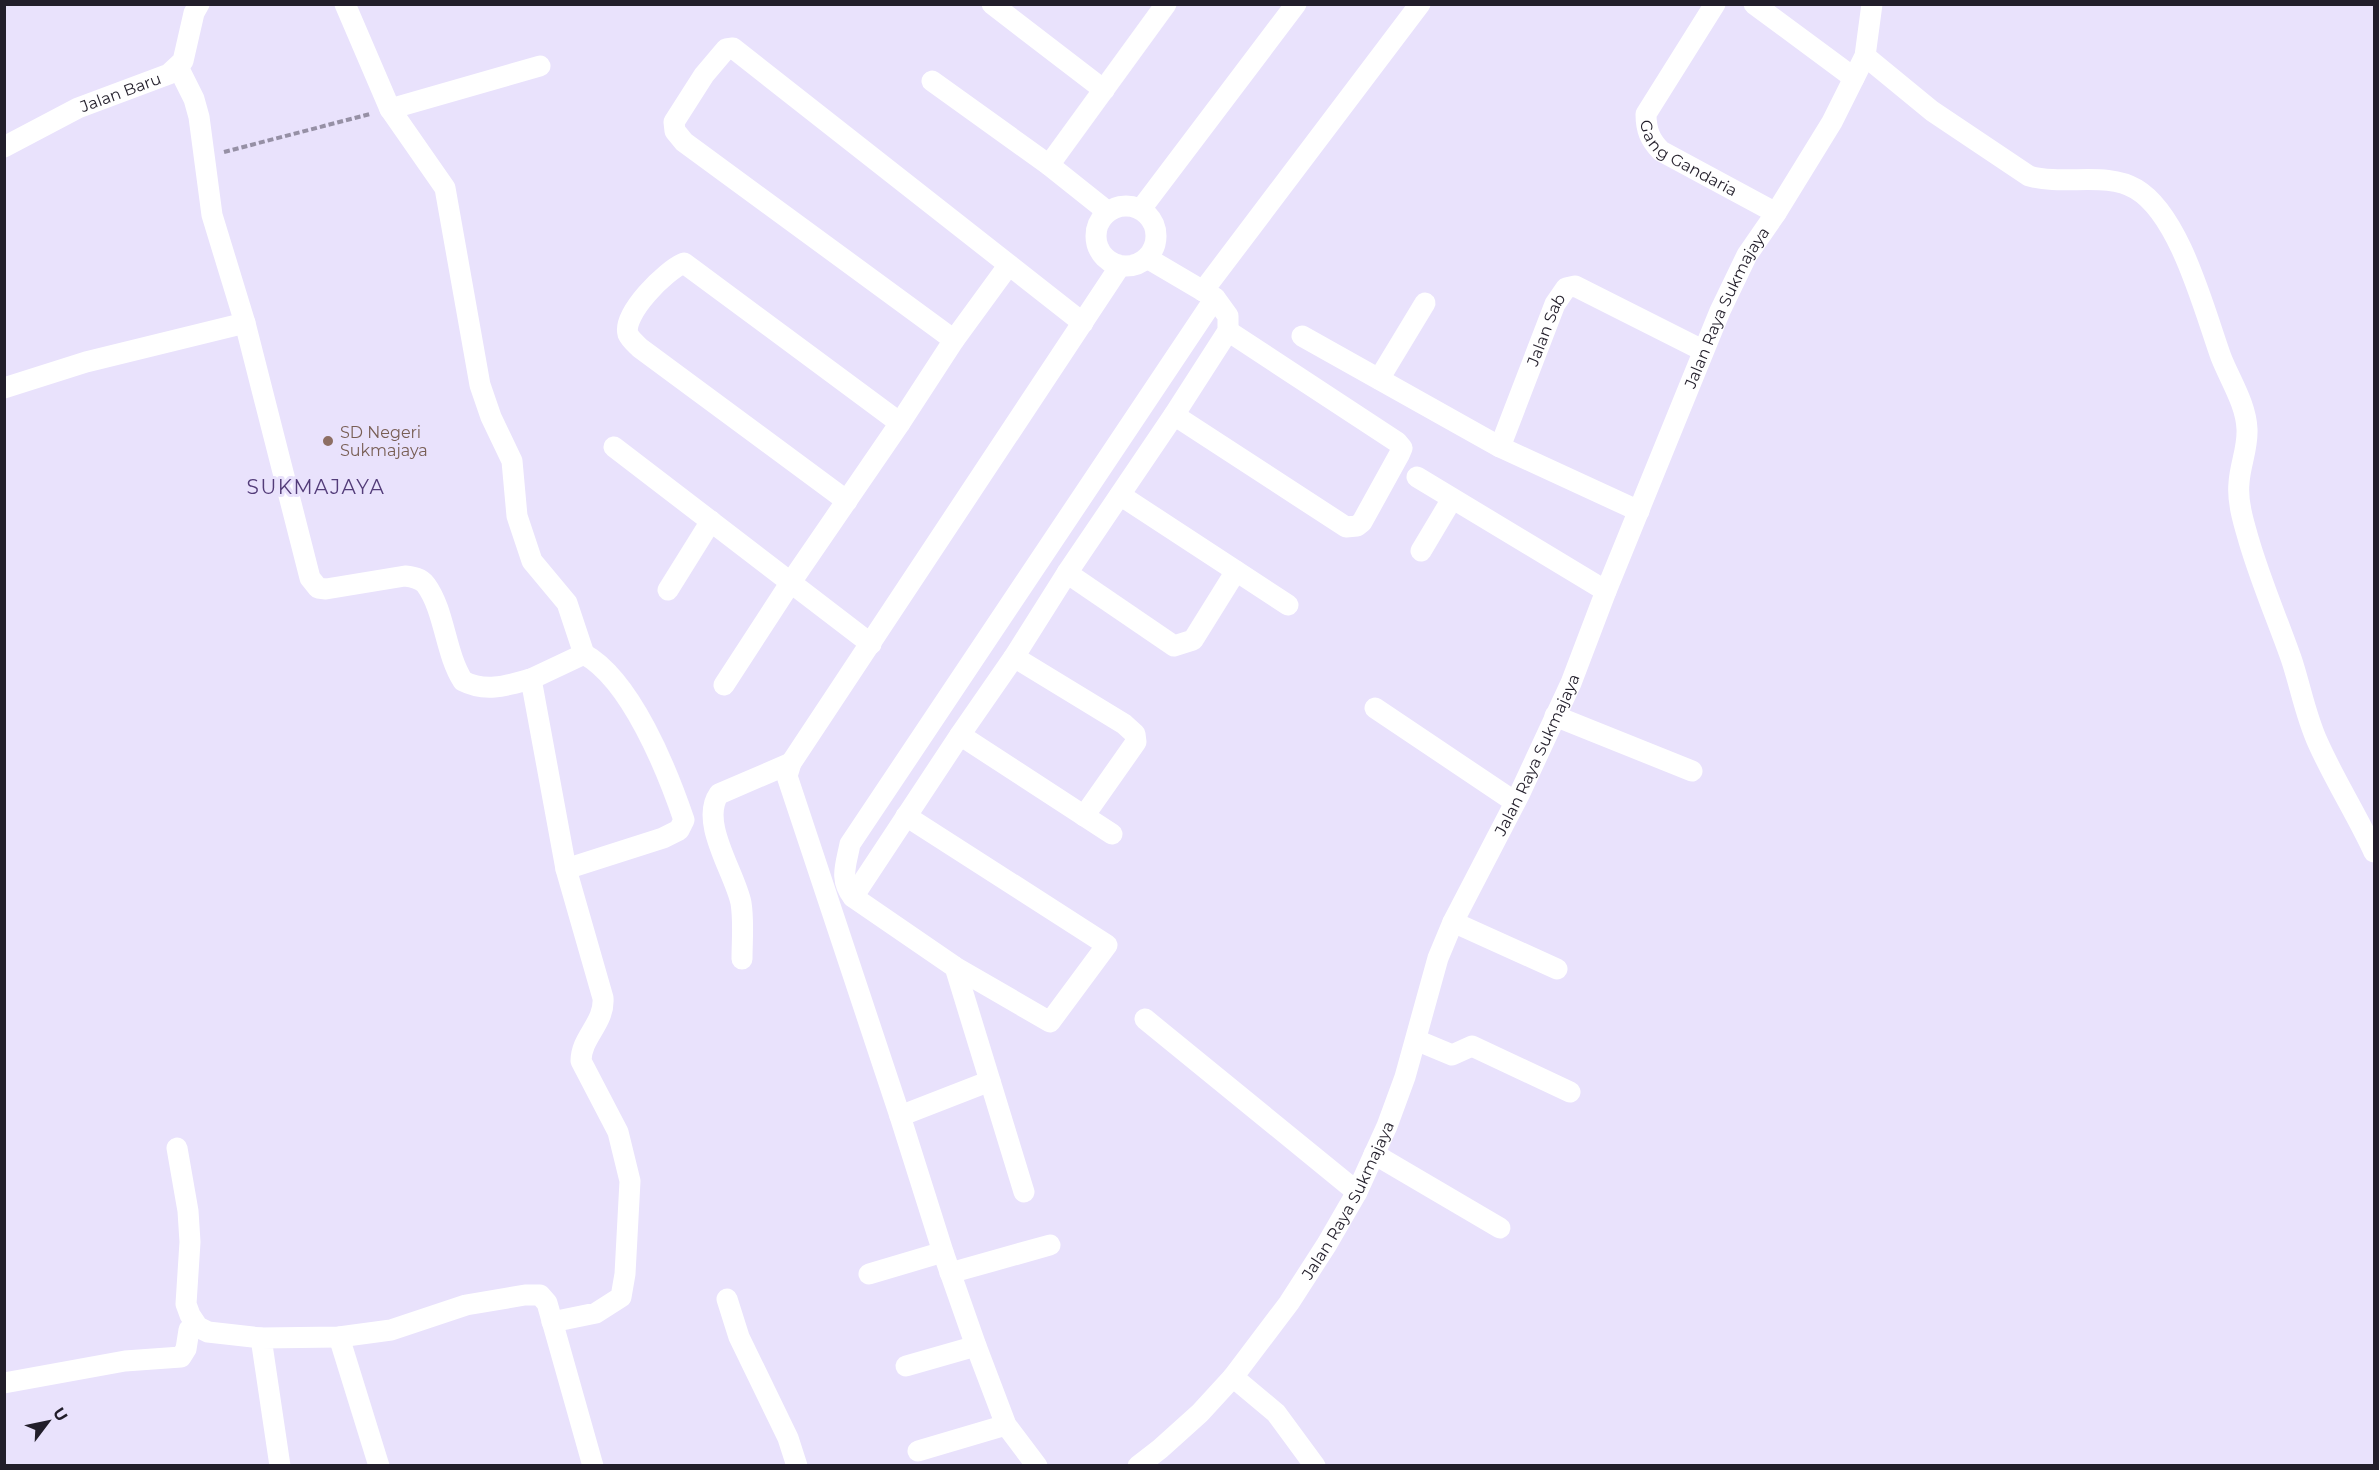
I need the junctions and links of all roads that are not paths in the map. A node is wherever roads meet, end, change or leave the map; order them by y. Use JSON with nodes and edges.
{"nodes":[{"id":1,"x":199,"y":4,"type":"edge"},
{"id":2,"x":345,"y":4,"type":"edge"},
{"id":3,"x":992,"y":4,"type":"edge"},
{"id":4,"x":1296,"y":4,"type":"edge"},
{"id":5,"x":1420,"y":4,"type":"edge"},
{"id":6,"x":1715,"y":4,"type":"edge"},
{"id":7,"x":1754,"y":4,"type":"edge"},
{"id":8,"x":1872,"y":4,"type":"edge"},
{"id":9,"x":1159,"y":7,"type":"edge"},
{"id":10,"x":1865,"y":56,"type":"junction"},
{"id":11,"x":540,"y":66,"type":"dead end"},
{"id":12,"x":178,"y":67,"type":"junction"},
{"id":13,"x":1854,"y":78,"type":"junction"},
{"id":14,"x":932,"y":81,"type":"dead end"},
{"id":15,"x":1104,"y":90,"type":"junction"},
{"id":16,"x":390,"y":109,"type":"junction"},
{"id":17,"x":4,"y":147,"type":"edge"},
{"id":18,"x":1050,"y":165,"type":"junction"},
{"id":19,"x":1141,"y":209,"type":"junction"},
{"id":20,"x":1108,"y":212,"type":"junction"},
{"id":21,"x":1776,"y":213,"type":"junction"},
{"id":22,"x":1147,"y":258,"type":"junction"},
{"id":23,"x":1008,"y":266,"type":"junction"},
{"id":24,"x":1120,"y":266,"type":"junction"},
{"id":25,"x":1209,"y":295,"type":"junction"},
{"id":26,"x":1425,"y":303,"type":"dead end"},
{"id":27,"x":245,"y":323,"type":"junction"},
{"id":28,"x":1083,"y":323,"type":"junction"},
{"id":29,"x":1228,"y":331,"type":"junction"},
{"id":30,"x":1302,"y":336,"type":"dead end"},
{"id":31,"x":954,"y":340,"type":"junction"},
{"id":32,"x":1702,"y":350,"type":"junction"},
{"id":33,"x":1380,"y":379,"type":"junction"},
{"id":34,"x":4,"y":388,"type":"edge"},
{"id":35,"x":1174,"y":415,"type":"junction"},
{"id":36,"x":900,"y":423,"type":"junction"},
{"id":37,"x":614,"y":447,"type":"dead end"},
{"id":38,"x":1500,"y":447,"type":"junction"},
{"id":39,"x":1417,"y":477,"type":"dead end"},
{"id":40,"x":1120,"y":495,"type":"junction"},
{"id":41,"x":1452,"y":499,"type":"junction"},
{"id":42,"x":847,"y":501,"type":"junction"},
{"id":43,"x":1639,"y":511,"type":"junction"},
{"id":44,"x":711,"y":521,"type":"junction"},
{"id":45,"x":1421,"y":551,"type":"dead end"},
{"id":46,"x":1236,"y":571,"type":"junction"},
{"id":47,"x":1067,"y":573,"type":"junction"},
{"id":48,"x":791,"y":582,"type":"junction"},
{"id":49,"x":668,"y":590,"type":"dead end"},
{"id":50,"x":1606,"y":591,"type":"junction"},
{"id":51,"x":1288,"y":605,"type":"dead end"},
{"id":52,"x":871,"y":644,"type":"junction"},
{"id":53,"x":584,"y":654,"type":"junction"},
{"id":54,"x":1014,"y":657,"type":"junction"},
{"id":55,"x":531,"y":678,"type":"junction"},
{"id":56,"x":724,"y":685,"type":"dead end"},
{"id":57,"x":1375,"y":708,"type":"dead end"},
{"id":58,"x":1555,"y":716,"type":"junction"},
{"id":59,"x":960,"y":735,"type":"junction"},
{"id":60,"x":791,"y":763,"type":"junction"},
{"id":61,"x":1692,"y":771,"type":"dead end"},
{"id":62,"x":1515,"y":802,"type":"junction"},
{"id":63,"x":906,"y":816,"type":"junction"},
{"id":64,"x":1084,"y":816,"type":"junction"},
{"id":65,"x":1112,"y":834,"type":"dead end"},
{"id":66,"x":2374,"y":852,"type":"edge"},
{"id":67,"x":566,"y":868,"type":"junction"},
{"id":68,"x":853,"y":897,"type":"junction"},
{"id":69,"x":1453,"y":922,"type":"junction"},
{"id":70,"x":742,"y":959,"type":"dead end"},
{"id":71,"x":955,"y":967,"type":"junction"},
{"id":72,"x":1557,"y":969,"type":"dead end"},
{"id":73,"x":1145,"y":1019,"type":"dead end"},
{"id":74,"x":1416,"y":1040,"type":"junction"},
{"id":75,"x":990,"y":1082,"type":"junction"},
{"id":76,"x":1570,"y":1092,"type":"dead end"},
{"id":77,"x":900,"y":1116,"type":"junction"},
{"id":78,"x":177,"y":1148,"type":"dead end"},
{"id":79,"x":1374,"y":1154,"type":"junction"},
{"id":80,"x":1024,"y":1192,"type":"dead end"},
{"id":81,"x":1357,"y":1192,"type":"junction"},
{"id":82,"x":1500,"y":1228,"type":"dead end"},
{"id":83,"x":1050,"y":1245,"type":"dead end"},
{"id":84,"x":943,"y":1252,"type":"junction"},
{"id":85,"x":950,"y":1273,"type":"junction"},
{"id":86,"x":869,"y":1274,"type":"dead end"},
{"id":87,"x":727,"y":1299,"type":"dead end"},
{"id":88,"x":552,"y":1322,"type":"junction"},
{"id":89,"x":198,"y":1327,"type":"junction"},
{"id":90,"x":339,"y":1337,"type":"junction"},
{"id":91,"x":261,"y":1338,"type":"junction"},
{"id":92,"x":976,"y":1346,"type":"junction"},
{"id":93,"x":906,"y":1366,"type":"dead end"},
{"id":94,"x":1233,"y":1377,"type":"junction"},
{"id":95,"x":4,"y":1383,"type":"edge"},
{"id":96,"x":1006,"y":1425,"type":"junction"},
{"id":97,"x":918,"y":1451,"type":"dead end"},
{"id":98,"x":280,"y":1466,"type":"edge"},
{"id":99,"x":378,"y":1466,"type":"edge"},
{"id":100,"x":593,"y":1466,"type":"edge"},
{"id":101,"x":797,"y":1466,"type":"edge"},
{"id":102,"x":1037,"y":1466,"type":"edge"},
{"id":103,"x":1138,"y":1466,"type":"edge"},
{"id":104,"x":1315,"y":1466,"type":"edge"}],
"edges":[{"from":1,"to":12,"type":"street","name":"Jalan Baru"},
{"from":2,"to":16,"type":"street"},
{"from":3,"to":15,"type":"street"},
{"from":4,"to":19,"type":"street"},
{"from":5,"to":25,"type":"street"},
{"from":6,"to":21,"type":"street","name":"Gang Gandaria"},
{"from":7,"to":13,"type":"street"},
{"from":8,"to":10,"type":"street","name":"Jalan Raya Sukmajaya"},
{"from":9,"to":15,"type":"street"},
{"from":10,"to":13,"type":"street","name":"Jalan Raya Sukmajaya"},
{"from":10,"to":66,"type":"street"},
{"from":11,"to":16,"type":"street"},
{"from":12,"to":17,"type":"street","name":"Jalan Baru"},
{"from":12,"to":27,"type":"street"},
{"from":13,"to":21,"type":"street","name":"Jalan Raya Sukmajaya"},
{"from":14,"to":18,"type":"street"},
{"from":15,"to":18,"type":"street"},
{"from":16,"to":53,"type":"street"},
{"from":18,"to":20,"type":"street"},
{"from":19,"to":20,"type":"street"},
{"from":19,"to":22,"type":"street"},
{"from":20,"to":24,"type":"street"},
{"from":21,"to":32,"type":"street","name":"Jalan Raya Sukmajaya"},
{"from":22,"to":24,"type":"street"},
{"from":22,"to":25,"type":"street"},
{"from":23,"to":28,"type":"street"},
{"from":23,"to":31,"type":"street"},
{"from":23,"to":31,"type":"street"},
{"from":24,"to":28,"type":"street"},
{"from":25,"to":29,"type":"street"},
{"from":25,"to":68,"type":"street"},
{"from":26,"to":33,"type":"street"},
{"from":27,"to":34,"type":"street"},
{"from":27,"to":55,"type":"street"},
{"from":28,"to":52,"type":"street"},
{"from":29,"to":35,"type":"street"},
{"from":29,"to":35,"type":"street"},
{"from":30,"to":33,"type":"street"},
{"from":31,"to":36,"type":"street"},
{"from":32,"to":38,"type":"street","name":"Jalan Sab"},
{"from":32,"to":43,"type":"street","name":"Jalan Raya Sukmajaya"},
{"from":33,"to":38,"type":"street"},
{"from":35,"to":40,"type":"street"},
{"from":36,"to":42,"type":"street"},
{"from":36,"to":42,"type":"street"},
{"from":37,"to":44,"type":"street"},
{"from":38,"to":43,"type":"street"},
{"from":39,"to":41,"type":"street"},
{"from":40,"to":46,"type":"street"},
{"from":40,"to":47,"type":"street"},
{"from":41,"to":45,"type":"street"},
{"from":41,"to":50,"type":"street"},
{"from":42,"to":48,"type":"street"},
{"from":43,"to":50,"type":"street","name":"Jalan Raya Sukmajaya"},
{"from":44,"to":48,"type":"street"},
{"from":44,"to":49,"type":"street"},
{"from":46,"to":47,"type":"street"},
{"from":46,"to":51,"type":"street"},
{"from":47,"to":54,"type":"street"},
{"from":48,"to":52,"type":"street"},
{"from":48,"to":56,"type":"street"},
{"from":50,"to":58,"type":"street","name":"Jalan Raya Sukmajaya"},
{"from":52,"to":60,"type":"street"},
{"from":53,"to":55,"type":"street"},
{"from":53,"to":67,"type":"street"},
{"from":54,"to":59,"type":"street"},
{"from":54,"to":64,"type":"street"},
{"from":55,"to":67,"type":"street"},
{"from":57,"to":62,"type":"street"},
{"from":58,"to":61,"type":"street"},
{"from":58,"to":62,"type":"street","name":"Jalan Raya Sukmajaya"},
{"from":59,"to":63,"type":"street"},
{"from":59,"to":64,"type":"street"},
{"from":60,"to":70,"type":"street"},
{"from":60,"to":77,"type":"street"},
{"from":62,"to":69,"type":"street","name":"Jalan Raya Sukmajaya"},
{"from":63,"to":68,"type":"street"},
{"from":63,"to":71,"type":"street"},
{"from":64,"to":65,"type":"street"},
{"from":67,"to":88,"type":"street"},
{"from":68,"to":71,"type":"street"},
{"from":69,"to":72,"type":"street"},
{"from":69,"to":74,"type":"street","name":"Jalan Raya Sukmajaya"},
{"from":71,"to":75,"type":"street"},
{"from":73,"to":81,"type":"street"},
{"from":74,"to":76,"type":"street"},
{"from":74,"to":79,"type":"street","name":"Jalan Raya Sukmajaya"},
{"from":75,"to":77,"type":"street"},
{"from":75,"to":80,"type":"street"},
{"from":77,"to":84,"type":"street"},
{"from":78,"to":89,"type":"street"},
{"from":79,"to":81,"type":"street","name":"Jalan Raya Sukmajaya"},
{"from":79,"to":82,"type":"street"},
{"from":81,"to":94,"type":"street","name":"Jalan Raya Sukmajaya"},
{"from":83,"to":85,"type":"street"},
{"from":84,"to":85,"type":"street"},
{"from":84,"to":86,"type":"street"},
{"from":85,"to":92,"type":"street"},
{"from":87,"to":101,"type":"street"},
{"from":88,"to":90,"type":"street"},
{"from":88,"to":100,"type":"street"},
{"from":89,"to":91,"type":"street"},
{"from":89,"to":95,"type":"street"},
{"from":90,"to":91,"type":"street"},
{"from":90,"to":99,"type":"street"},
{"from":91,"to":98,"type":"street"},
{"from":92,"to":93,"type":"street"},
{"from":92,"to":96,"type":"street"},
{"from":94,"to":103,"type":"street","name":"Jalan Raya Sukmajaya"},
{"from":94,"to":104,"type":"street"},
{"from":96,"to":97,"type":"street"},
{"from":96,"to":102,"type":"street"}]}
